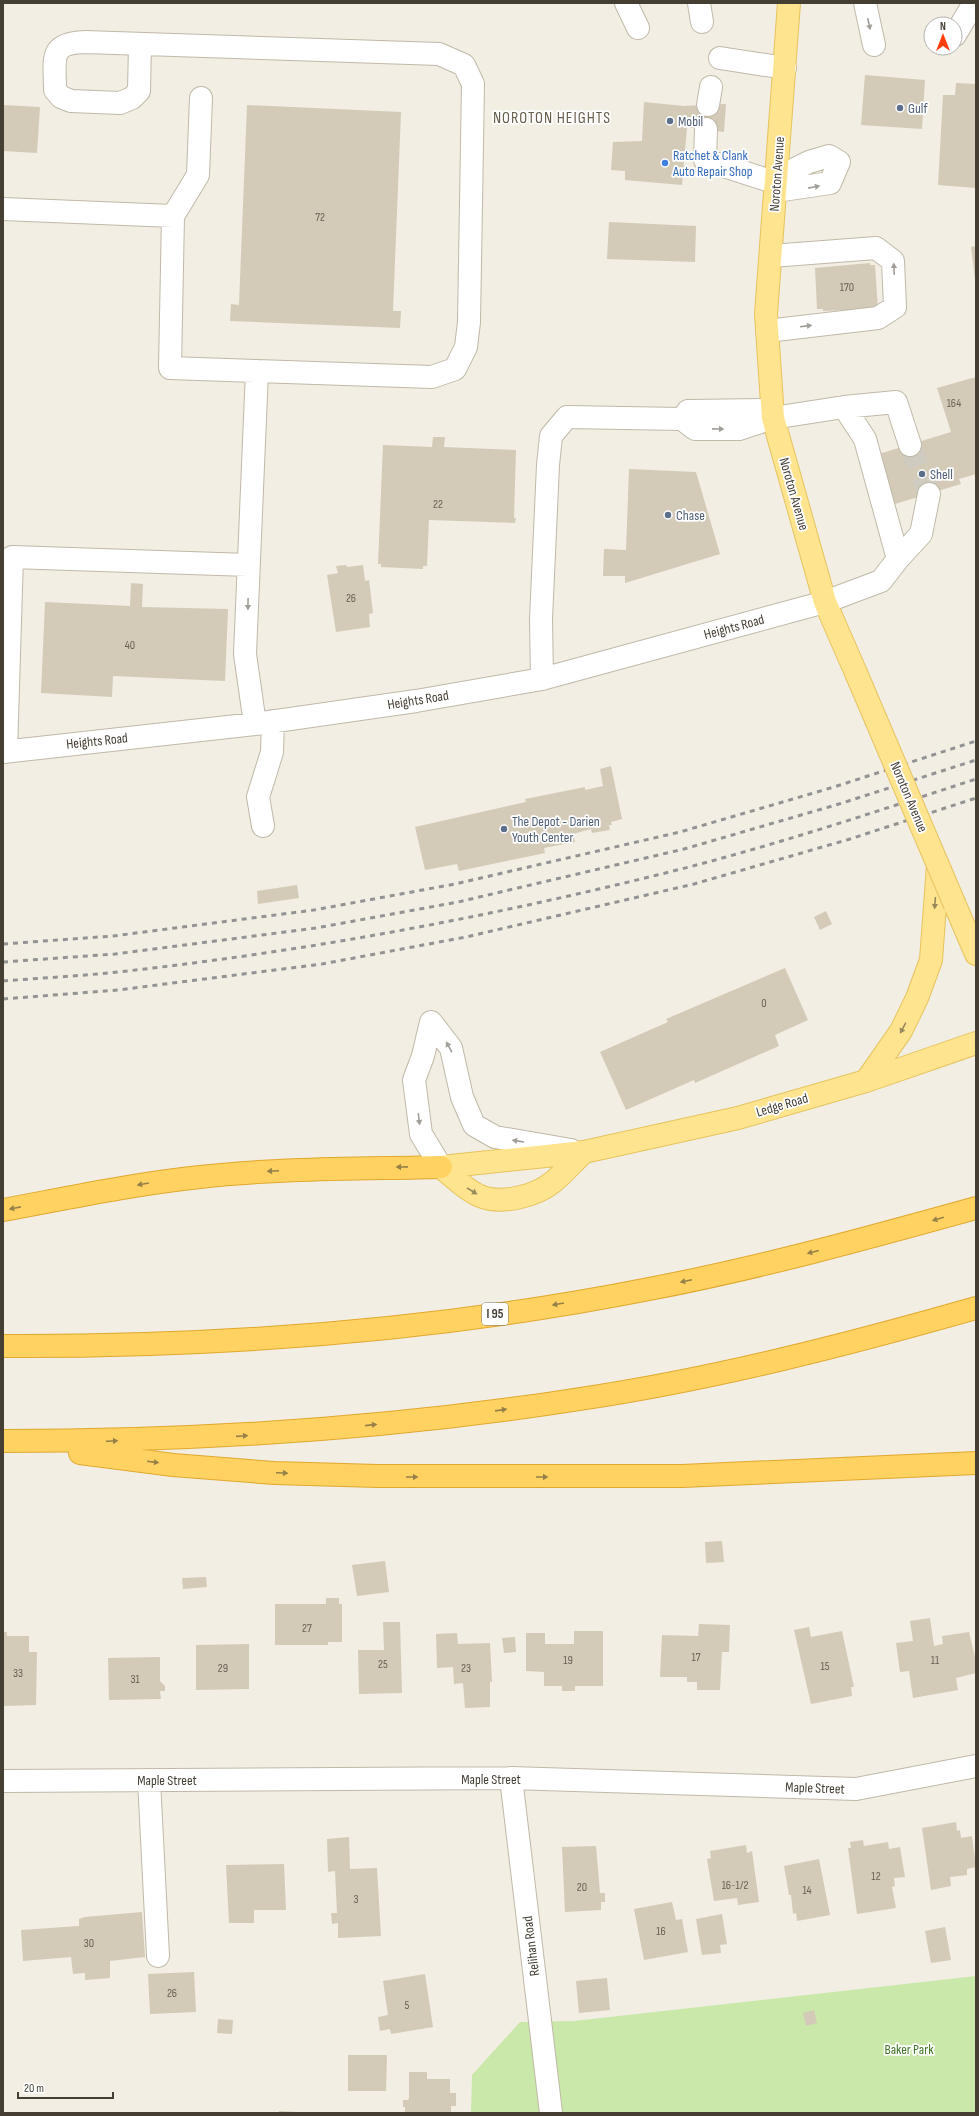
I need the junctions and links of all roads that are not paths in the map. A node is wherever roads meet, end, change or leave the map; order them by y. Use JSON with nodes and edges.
{"nodes":[{"id":1,"x":626,"y":3,"type":"edge"},
{"id":2,"x":789,"y":3,"type":"edge"},
{"id":3,"x":865,"y":3,"type":"edge"},
{"id":4,"x":974,"y":3,"type":"edge"},
{"id":5,"x":963,"y":22,"type":"edge"},
{"id":6,"x":638,"y":28,"type":"dead end"},
{"id":7,"x":140,"y":44,"type":"dead end"},
{"id":8,"x":874,"y":45,"type":"dead end"},
{"id":9,"x":720,"y":58,"type":"dead end"},
{"id":10,"x":785,"y":68,"type":"junction"},
{"id":11,"x":201,"y":98,"type":"dead end"},
{"id":12,"x":706,"y":129,"type":"dead end"},
{"id":13,"x":776,"y":184,"type":"junction"},
{"id":14,"x":3,"y":209,"type":"edge"},
{"id":15,"x":173,"y":216,"type":"junction"},
{"id":16,"x":771,"y":256,"type":"junction"},
{"id":17,"x":767,"y":331,"type":"junction"},
{"id":18,"x":257,"y":371,"type":"junction"},
{"id":19,"x":844,"y":407,"type":"junction"},
{"id":20,"x":772,"y":414,"type":"junction"},
{"id":21,"x":910,"y":444,"type":"tunnel mouth"},
{"id":22,"x":928,"y":494,"type":"tunnel mouth"},
{"id":23,"x":8,"y":555,"type":"edge"},
{"id":24,"x":898,"y":560,"type":"junction"},
{"id":25,"x":248,"y":565,"type":"junction"},
{"id":26,"x":825,"y":602,"type":"junction"},
{"id":27,"x":542,"y":679,"type":"junction"},
{"id":28,"x":264,"y":722,"type":"junction"},
{"id":29,"x":4,"y":752,"type":"edge"},
{"id":30,"x":264,"y":826,"type":"dead end"},
{"id":31,"x":938,"y":865,"type":"junction"},
{"id":32,"x":976,"y":954,"type":"edge"},
{"id":33,"x":976,"y":1043,"type":"edge"},
{"id":34,"x":866,"y":1081,"type":"junction"},
{"id":35,"x":584,"y":1152,"type":"junction"},
{"id":36,"x":442,"y":1166,"type":"junction"},
{"id":37,"x":976,"y":1208,"type":"edge"},
{"id":38,"x":3,"y":1210,"type":"edge"},
{"id":39,"x":976,"y":1308,"type":"edge"},
{"id":40,"x":3,"y":1346,"type":"edge"},
{"id":41,"x":3,"y":1442,"type":"edge"},
{"id":42,"x":976,"y":1463,"type":"edge"},
{"id":43,"x":976,"y":1766,"type":"edge"},
{"id":44,"x":511,"y":1778,"type":"junction"},
{"id":45,"x":149,"y":1780,"type":"junction"},
{"id":46,"x":3,"y":1781,"type":"edge"},
{"id":47,"x":158,"y":1956,"type":"dead end"},
{"id":48,"x":551,"y":2113,"type":"edge"}],
"edges":[{"from":1,"to":6,"type":"street"},
{"from":2,"to":10,"type":"main road","name":"Noroton Avenue"},
{"from":3,"to":8,"type":"street","one_way":true},
{"from":4,"to":5,"type":"street"},
{"from":7,"to":18,"type":"street"},
{"from":9,"to":10,"type":"street"},
{"from":10,"to":13,"type":"main road","name":"Noroton Avenue"},
{"from":11,"to":15,"type":"street"},
{"from":12,"to":13,"type":"street"},
{"from":13,"to":16,"type":"main road","name":"Noroton Avenue"},
{"from":14,"to":15,"type":"street"},
{"from":15,"to":18,"type":"street"},
{"from":16,"to":17,"type":"main road","name":"Noroton Avenue"},
{"from":17,"to":16,"type":"street","one_way":true},
{"from":17,"to":20,"type":"main road","name":"Noroton Avenue"},
{"from":18,"to":25,"type":"street"},
{"from":19,"to":20,"type":"street"},
{"from":19,"to":21,"type":"street"},
{"from":19,"to":24,"type":"street"},
{"from":20,"to":26,"type":"main road","name":"Noroton Avenue"},
{"from":20,"to":27,"type":"street"},
{"from":22,"to":24,"type":"street","name":"Heights Road"},
{"from":23,"to":25,"type":"street"},
{"from":23,"to":29,"type":"street"},
{"from":24,"to":26,"type":"street","name":"Heights Road"},
{"from":25,"to":28,"type":"street","one_way":true},
{"from":26,"to":27,"type":"street","name":"Heights Road"},
{"from":26,"to":31,"type":"main road","name":"Noroton Avenue","bridge":true},
{"from":27,"to":28,"type":"street","name":"Heights Road"},
{"from":28,"to":29,"type":"street","name":"Heights Road"},
{"from":28,"to":30,"type":"street"},
{"from":31,"to":32,"type":"main road","name":"Noroton Avenue","bridge":true},
{"from":31,"to":34,"type":"main road","one_way":true},
{"from":33,"to":34,"type":"main road","name":"Ledge Road"},
{"from":34,"to":35,"type":"main road","name":"Ledge Road"},
{"from":35,"to":36,"type":"main road","name":"Ledge Road"},
{"from":36,"to":35,"type":"main road","one_way":true},
{"from":35,"to":36,"type":"street","one_way":true},
{"from":36,"to":38,"type":"highway","one_way":true},
{"from":37,"to":40,"type":"highway","number":"I 95","one_way":true},
{"from":41,"to":39,"type":"highway","one_way":true},
{"from":41,"to":42,"type":"highway","one_way":true},
{"from":43,"to":44,"type":"street","name":"Maple Street"},
{"from":44,"to":45,"type":"street","name":"Maple Street"},
{"from":44,"to":48,"type":"street","name":"Relihan Road"},
{"from":45,"to":46,"type":"street","name":"Maple Street"},
{"from":45,"to":47,"type":"street"}]}
